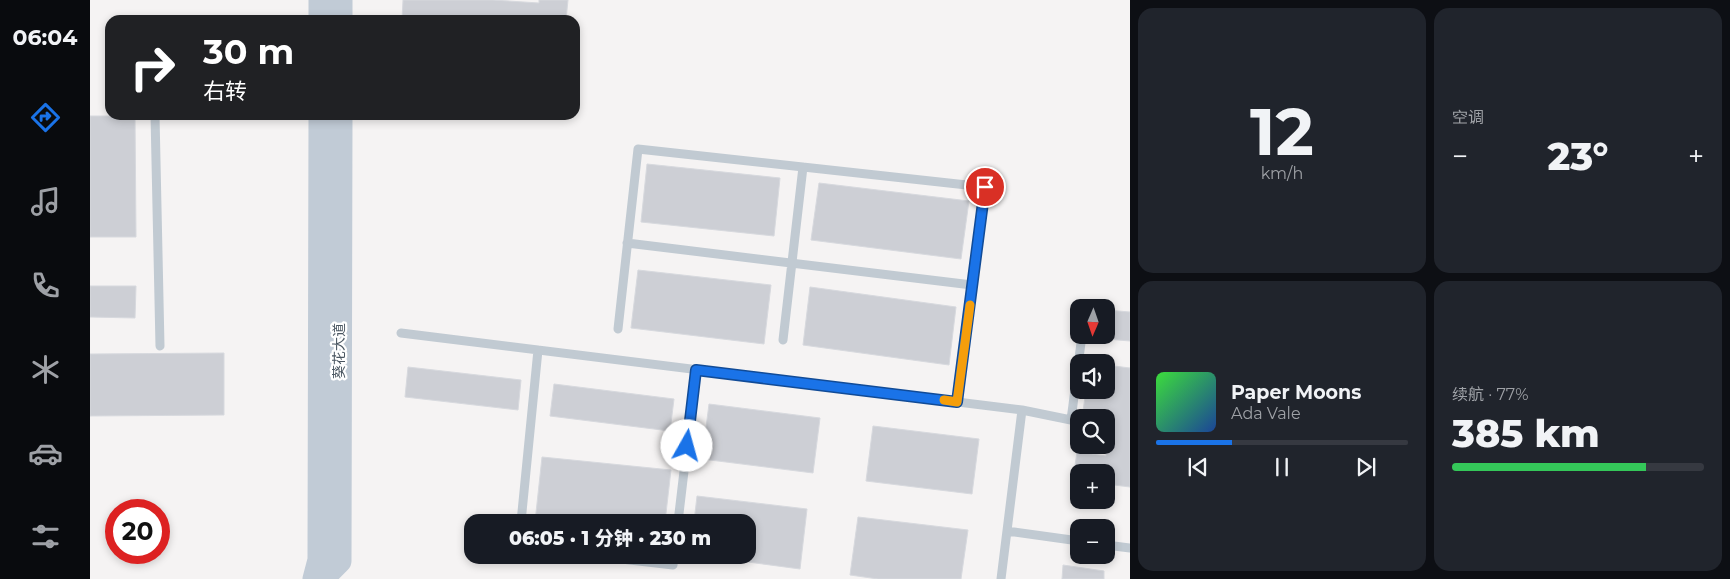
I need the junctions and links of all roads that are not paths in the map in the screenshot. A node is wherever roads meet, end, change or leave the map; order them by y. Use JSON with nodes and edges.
{"nodes":[{"id":1,"x":321,"y":0,"type":"edge"},
{"id":2,"x":340,"y":0,"type":"edge"},
{"id":3,"x":321,"y":15,"type":"edge"},
{"id":4,"x":340,"y":15,"type":"edge"},
{"id":5,"x":155,"y":120,"type":"edge"},
{"id":6,"x":321,"y":120,"type":"edge"},
{"id":7,"x":340,"y":120,"type":"edge"},
{"id":8,"x":803,"y":167,"type":"junction"},
{"id":9,"x":627,"y":244,"type":"junction"},
{"id":10,"x":792,"y":264,"type":"junction"},
{"id":11,"x":972,"y":285,"type":"junction"},
{"id":12,"x":618,"y":329,"type":"dead end"},
{"id":13,"x":401,"y":333,"type":"dead end"},
{"id":14,"x":783,"y":340,"type":"dead end"},
{"id":15,"x":1081,"y":344,"type":"edge"},
{"id":16,"x":160,"y":346,"type":"dead end"},
{"id":17,"x":538,"y":350,"type":"junction"},
{"id":18,"x":696,"y":370,"type":"junction"},
{"id":19,"x":957,"y":402,"type":"junction"},
{"id":20,"x":1022,"y":410,"type":"junction"},
{"id":21,"x":522,"y":514,"type":"edge"},
{"id":22,"x":679,"y":514,"type":"edge"},
{"id":23,"x":1007,"y":531,"type":"junction"},
{"id":24,"x":1070,"y":540,"type":"edge"},
{"id":25,"x":1115,"y":546,"type":"edge"},
{"id":26,"x":1130,"y":548,"type":"edge"},
{"id":27,"x":315,"y":579,"type":"edge"},
{"id":28,"x":321,"y":579,"type":"edge"},
{"id":29,"x":1001,"y":579,"type":"edge"}],
"edges":[{"from":1,"to":3,"type":"street"},
{"from":2,"to":4,"type":"street"},
{"from":5,"to":16,"type":"lane"},
{"from":6,"to":27,"type":"street","name":"葵花大道"},
{"from":7,"to":28,"type":"street","name":"葵花大道"},
{"from":8,"to":9,"type":"lane"},
{"from":8,"to":10,"type":"lane"},
{"from":8,"to":11,"type":"lane"},
{"from":9,"to":10,"type":"lane"},
{"from":9,"to":12,"type":"lane"},
{"from":10,"to":11,"type":"lane"},
{"from":10,"to":14,"type":"lane"},
{"from":11,"to":19,"type":"lane"},
{"from":13,"to":17,"type":"lane"},
{"from":15,"to":20,"type":"lane"},
{"from":17,"to":18,"type":"lane"},
{"from":17,"to":21,"type":"lane"},
{"from":18,"to":19,"type":"lane"},
{"from":18,"to":22,"type":"lane"},
{"from":19,"to":20,"type":"lane"},
{"from":20,"to":23,"type":"lane"},
{"from":23,"to":24,"type":"lane"},
{"from":23,"to":29,"type":"lane"},
{"from":25,"to":26,"type":"lane"}]}
